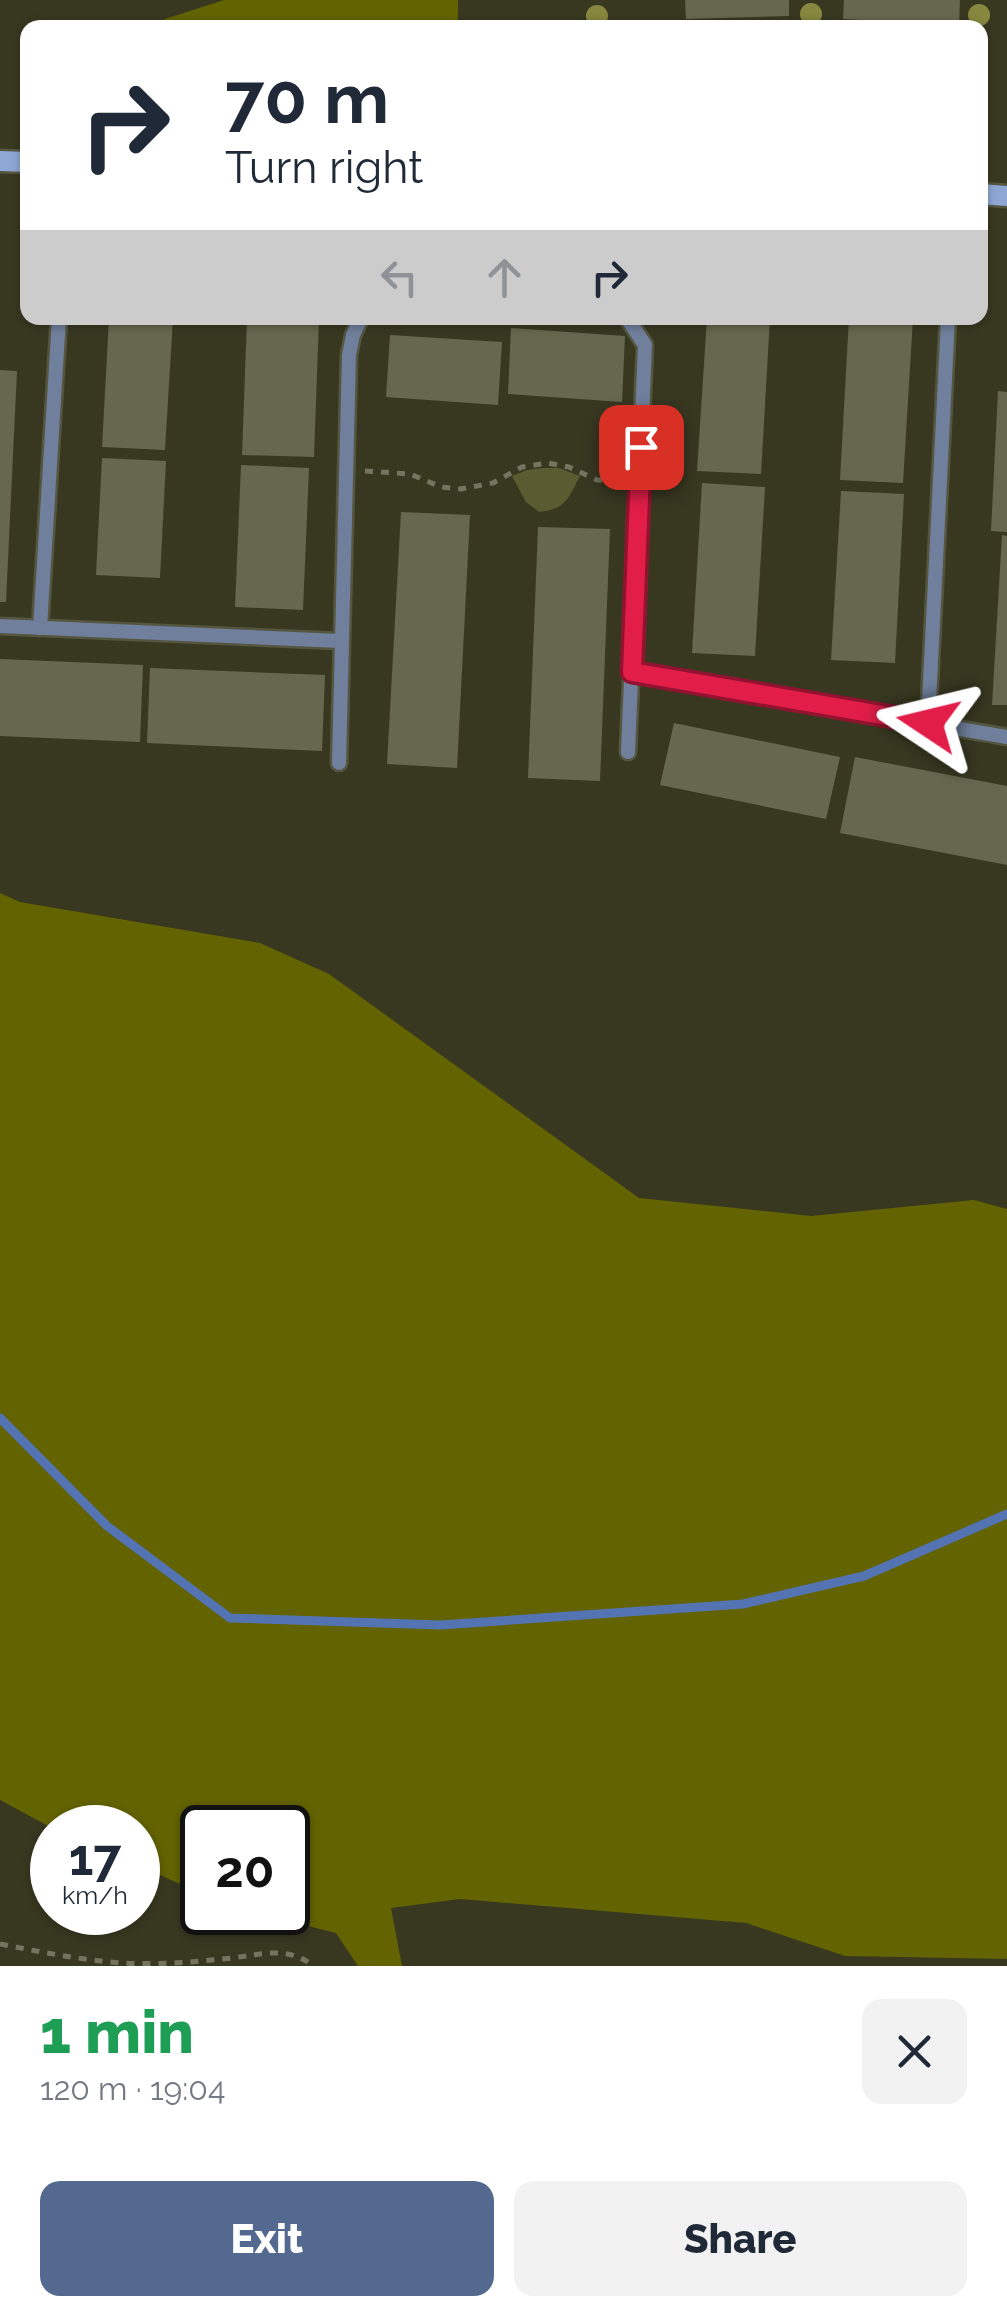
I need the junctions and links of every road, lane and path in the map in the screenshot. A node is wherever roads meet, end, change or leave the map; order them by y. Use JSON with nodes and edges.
{"nodes":[{"id":1,"x":59,"y":325,"type":"edge"},
{"id":2,"x":357,"y":325,"type":"edge"},
{"id":3,"x":632,"y":325,"type":"edge"},
{"id":4,"x":948,"y":325,"type":"edge"},
{"id":5,"x":347,"y":469,"type":"junction"},
{"id":6,"x":639,"y":481,"type":"junction"},
{"id":7,"x":0,"y":626,"type":"edge"},
{"id":8,"x":40,"y":628,"type":"junction"},
{"id":9,"x":340,"y":641,"type":"junction"},
{"id":10,"x":632,"y":672,"type":"junction"},
{"id":11,"x":928,"y":723,"type":"junction"},
{"id":12,"x":1007,"y":737,"type":"edge"},
{"id":13,"x":628,"y":752,"type":"dead end"},
{"id":14,"x":339,"y":762,"type":"dead end"},
{"id":15,"x":0,"y":1944,"type":"edge"},
{"id":16,"x":314,"y":1966,"type":"edge"}],
"edges":[{"from":1,"to":8,"type":"lane"},
{"from":2,"to":5,"type":"lane"},
{"from":3,"to":6,"type":"lane"},
{"from":4,"to":11,"type":"lane"},
{"from":5,"to":6,"type":"path"},
{"from":5,"to":9,"type":"lane"},
{"from":6,"to":10,"type":"lane"},
{"from":7,"to":8,"type":"lane"},
{"from":8,"to":9,"type":"lane"},
{"from":9,"to":14,"type":"lane"},
{"from":10,"to":11,"type":"lane"},
{"from":10,"to":13,"type":"lane"},
{"from":11,"to":12,"type":"lane"},
{"from":15,"to":16,"type":"path"}]}
